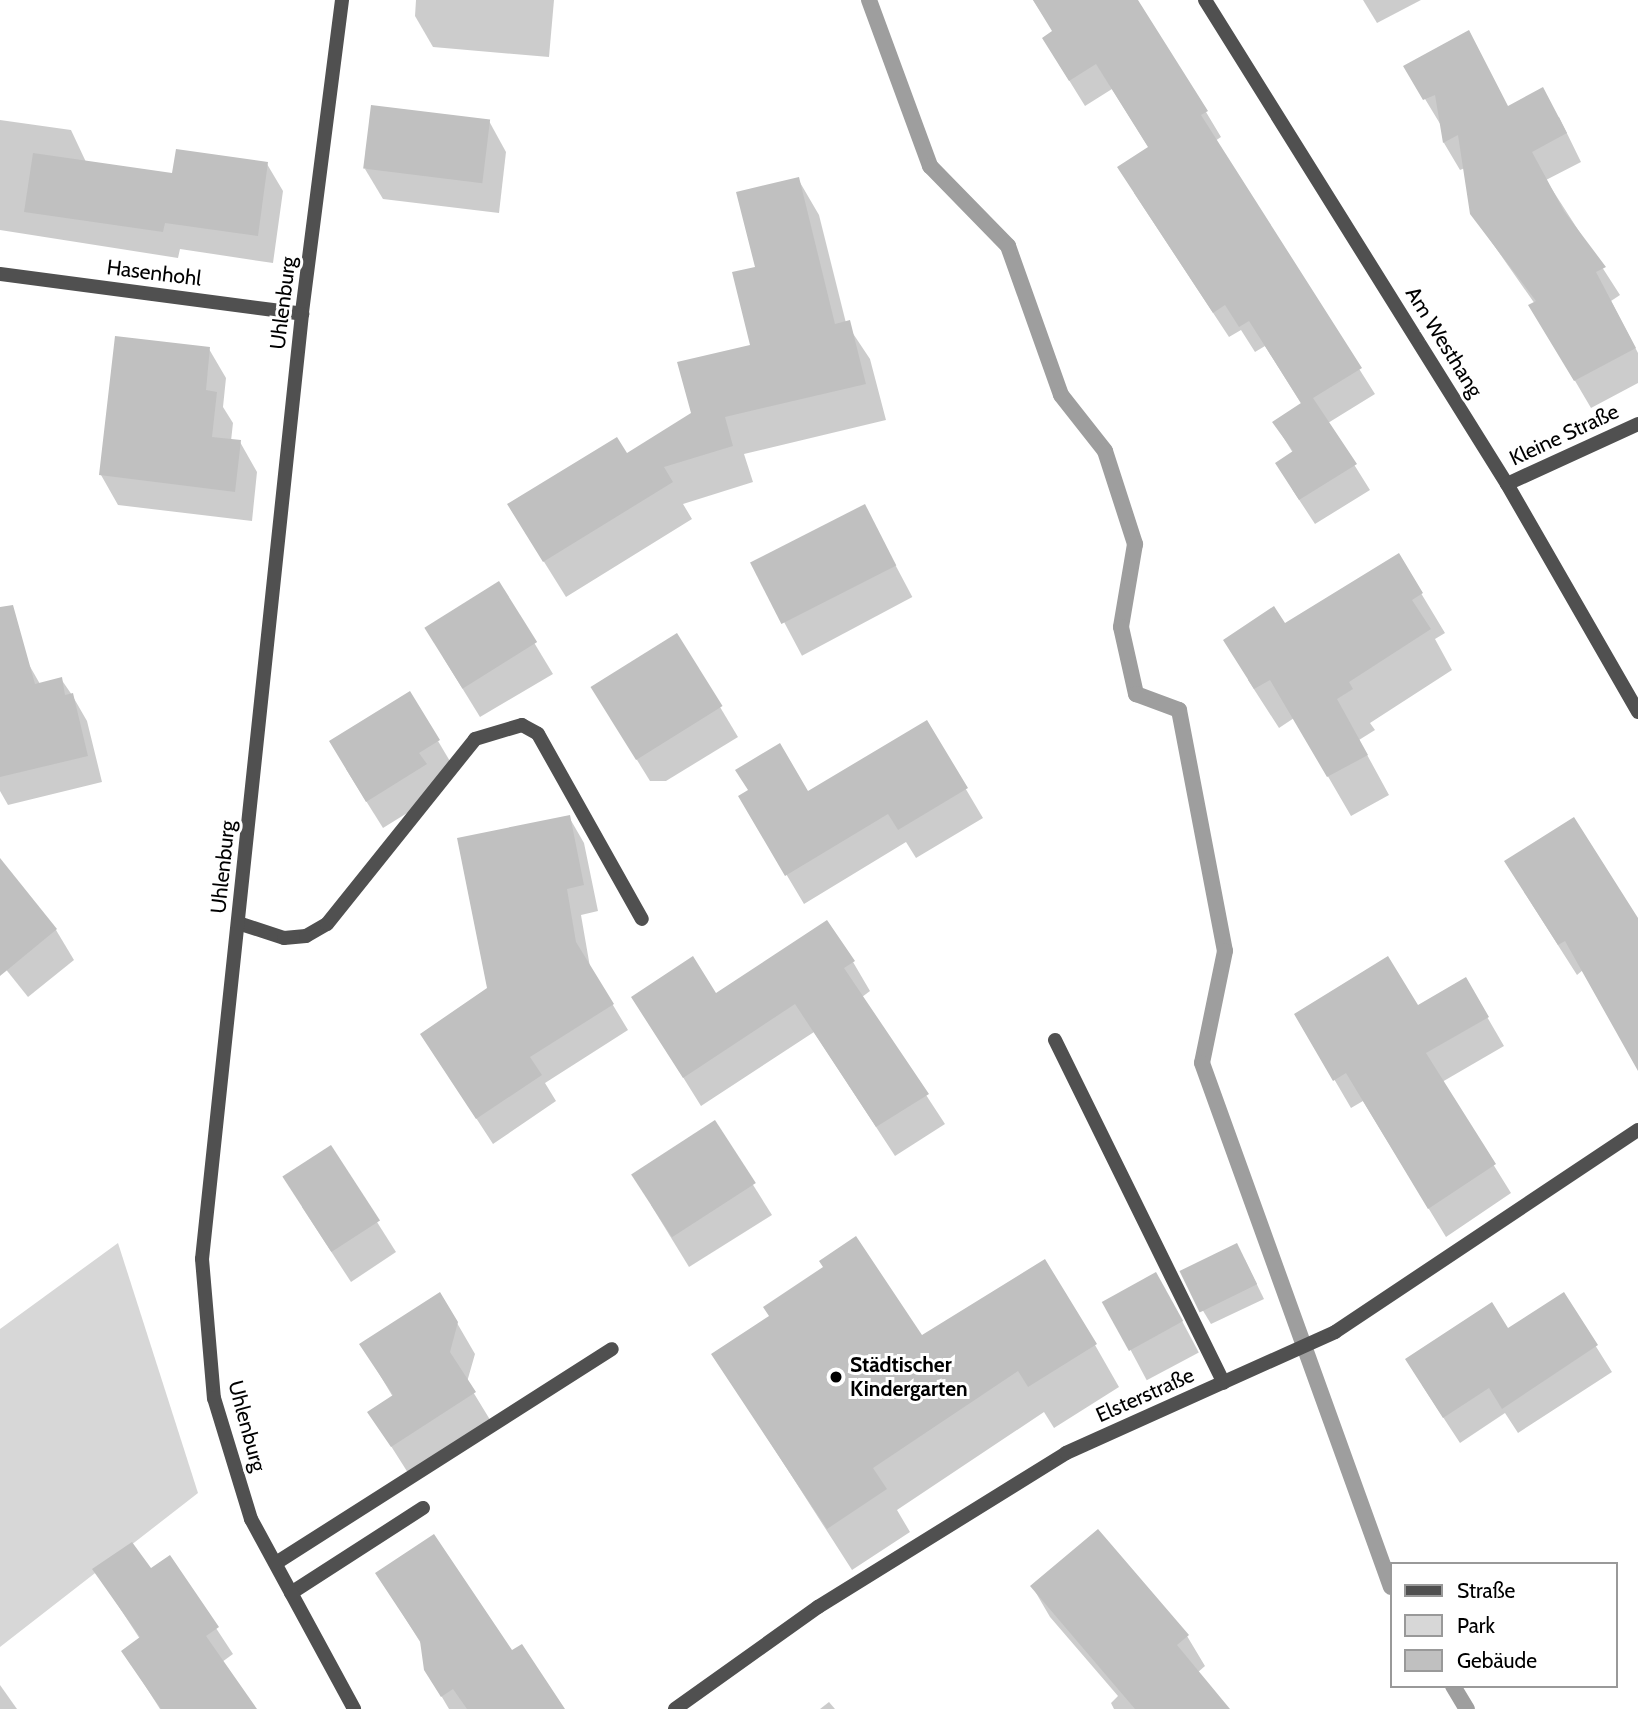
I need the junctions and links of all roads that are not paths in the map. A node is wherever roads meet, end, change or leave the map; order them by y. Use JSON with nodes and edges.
{"nodes":[{"id":1,"x":342,"y":0,"type":"edge"},
{"id":2,"x":1205,"y":0,"type":"edge"},
{"id":3,"x":0,"y":274,"type":"edge"},
{"id":4,"x":302,"y":314,"type":"junction"},
{"id":5,"x":1638,"y":424,"type":"edge"},
{"id":6,"x":1507,"y":484,"type":"junction"},
{"id":7,"x":1638,"y":712,"type":"edge"},
{"id":8,"x":642,"y":919,"type":"dead end"},
{"id":9,"x":238,"y":923,"type":"junction"},
{"id":10,"x":1055,"y":1040,"type":"dead end"},
{"id":11,"x":1638,"y":1130,"type":"edge"},
{"id":12,"x":612,"y":1349,"type":"dead end"},
{"id":13,"x":1224,"y":1383,"type":"junction"},
{"id":14,"x":423,"y":1508,"type":"dead end"},
{"id":15,"x":275,"y":1563,"type":"junction"},
{"id":16,"x":291,"y":1593,"type":"junction"},
{"id":17,"x":354,"y":1709,"type":"edge"},
{"id":18,"x":675,"y":1709,"type":"edge"}],
"edges":[{"from":1,"to":4,"type":"street","name":"Uhlenburg"},
{"from":2,"to":6,"type":"street","name":"Am Westhang"},
{"from":3,"to":4,"type":"street","name":"Hasenhohl"},
{"from":4,"to":9,"type":"street","name":"Uhlenburg"},
{"from":5,"to":6,"type":"street","name":"Kleine Straße"},
{"from":6,"to":7,"type":"street","name":"Am Westhang"},
{"from":8,"to":9,"type":"street"},
{"from":9,"to":15,"type":"street","name":"Uhlenburg"},
{"from":10,"to":13,"type":"street"},
{"from":11,"to":13,"type":"street","name":"Elsterstraße"},
{"from":12,"to":15,"type":"street"},
{"from":13,"to":18,"type":"street","name":"Elsterstraße"},
{"from":14,"to":16,"type":"street"},
{"from":15,"to":16,"type":"street","name":"Uhlenburg"},
{"from":16,"to":17,"type":"street","name":"Uhlenburg"}]}
